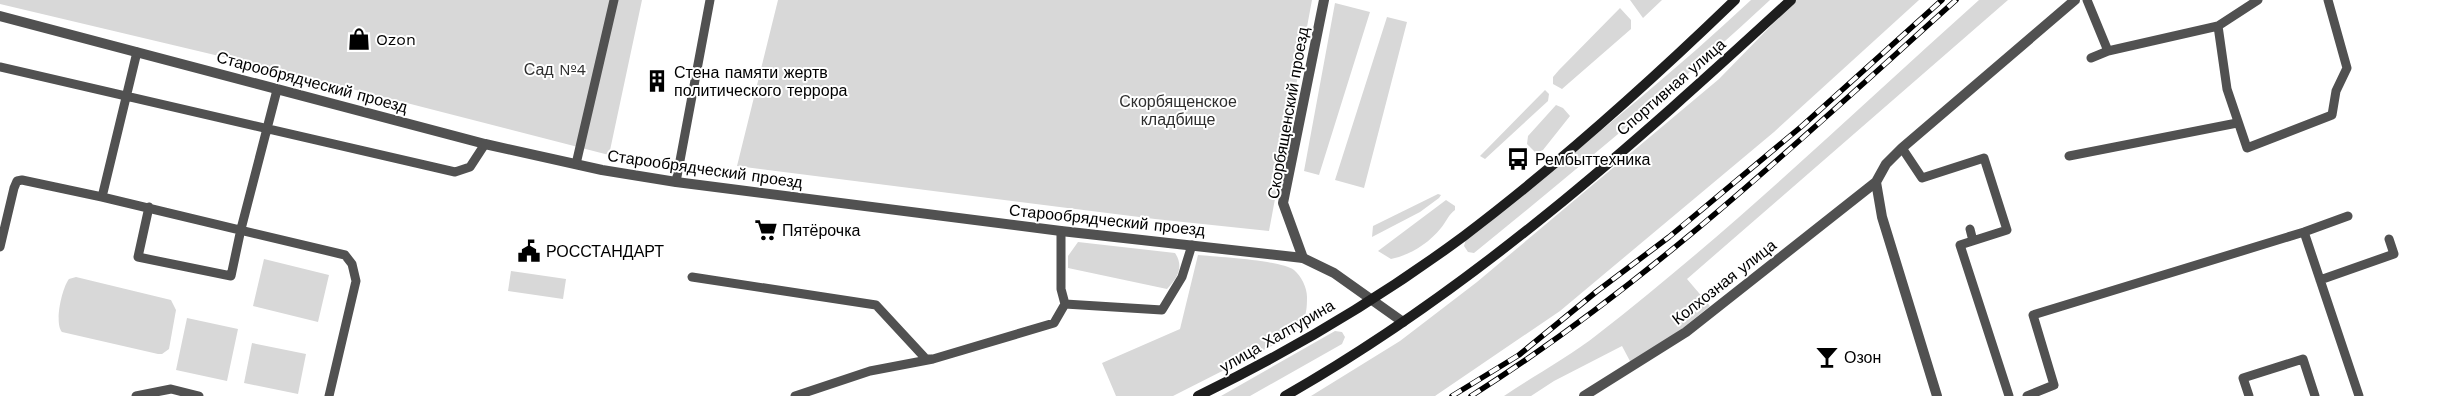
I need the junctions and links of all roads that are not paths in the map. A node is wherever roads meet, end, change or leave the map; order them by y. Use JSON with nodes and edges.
{"nodes":[{"id":1,"x":614,"y":0,"type":"edge"},
{"id":2,"x":710,"y":0,"type":"edge"},
{"id":3,"x":1324,"y":0,"type":"edge"},
{"id":4,"x":1735,"y":0,"type":"edge"},
{"id":5,"x":1791,"y":0,"type":"edge"},
{"id":6,"x":2075,"y":0,"type":"edge"},
{"id":7,"x":2087,"y":0,"type":"edge"},
{"id":8,"x":2258,"y":0,"type":"edge"},
{"id":9,"x":2328,"y":0,"type":"edge"},
{"id":10,"x":0,"y":16,"type":"edge"},
{"id":11,"x":2218,"y":26,"type":"junction"},
{"id":12,"x":2108,"y":51,"type":"junction"},
{"id":13,"x":137,"y":52,"type":"junction"},
{"id":14,"x":2091,"y":58,"type":"dead end"},
{"id":15,"x":0,"y":67,"type":"edge"},
{"id":16,"x":277,"y":90,"type":"junction"},
{"id":17,"x":128,"y":97,"type":"junction"},
{"id":18,"x":2237,"y":123,"type":"junction"},
{"id":19,"x":267,"y":129,"type":"junction"},
{"id":20,"x":485,"y":144,"type":"junction"},
{"id":21,"x":1902,"y":148,"type":"junction"},
{"id":22,"x":2069,"y":156,"type":"dead end"},
{"id":23,"x":576,"y":164,"type":"junction"},
{"id":24,"x":676,"y":182,"type":"junction"},
{"id":25,"x":1876,"y":182,"type":"junction"},
{"id":26,"x":102,"y":196,"type":"junction"},
{"id":27,"x":149,"y":207,"type":"junction"},
{"id":28,"x":2348,"y":216,"type":"dead end"},
{"id":29,"x":1970,"y":228,"type":"dead end"},
{"id":30,"x":241,"y":229,"type":"junction"},
{"id":31,"x":1061,"y":231,"type":"junction"},
{"id":32,"x":2304,"y":232,"type":"junction"},
{"id":33,"x":2389,"y":239,"type":"dead end"},
{"id":34,"x":1973,"y":241,"type":"junction"},
{"id":35,"x":1192,"y":245,"type":"junction"},
{"id":36,"x":0,"y":247,"type":"edge"},
{"id":37,"x":1302,"y":258,"type":"junction"},
{"id":38,"x":692,"y":277,"type":"dead end"},
{"id":39,"x":2320,"y":280,"type":"junction"},
{"id":40,"x":1370,"y":299,"type":"junction"},
{"id":41,"x":1065,"y":304,"type":"junction"},
{"id":42,"x":1403,"y":322,"type":"junction"},
{"id":43,"x":933,"y":359,"type":"junction"},
{"id":44,"x":136,"y":396,"type":"edge"},
{"id":45,"x":199,"y":396,"type":"edge"},
{"id":46,"x":329,"y":396,"type":"edge"},
{"id":47,"x":795,"y":396,"type":"edge"},
{"id":48,"x":1198,"y":396,"type":"edge"},
{"id":49,"x":1285,"y":396,"type":"edge"},
{"id":50,"x":1584,"y":396,"type":"edge"},
{"id":51,"x":1938,"y":396,"type":"edge"},
{"id":52,"x":2009,"y":396,"type":"edge"},
{"id":53,"x":2027,"y":396,"type":"edge"},
{"id":54,"x":2249,"y":396,"type":"edge"},
{"id":55,"x":2315,"y":396,"type":"edge"},
{"id":56,"x":2359,"y":396,"type":"edge"}],
"edges":[{"from":1,"to":23,"type":"lane"},
{"from":2,"to":24,"type":"lane"},
{"from":3,"to":37,"type":"street","name":"Скорбященский проезд"},
{"from":4,"to":40,"type":"main road","name":"Спортивная улица"},
{"from":5,"to":42,"type":"main road","name":"Спортивная улица"},
{"from":6,"to":21,"type":"street","name":"Колхозная улица"},
{"from":7,"to":12,"type":"lane"},
{"from":8,"to":11,"type":"lane"},
{"from":9,"to":18,"type":"lane"},
{"from":10,"to":13,"type":"street","name":"Старообрядческий проезд"},
{"from":11,"to":12,"type":"lane"},
{"from":11,"to":18,"type":"lane"},
{"from":12,"to":14,"type":"lane"},
{"from":13,"to":16,"type":"street","name":"Старообрядческий проезд"},
{"from":13,"to":17,"type":"lane"},
{"from":15,"to":17,"type":"lane"},
{"from":16,"to":19,"type":"lane"},
{"from":16,"to":20,"type":"street","name":"Старообрядческий проезд"},
{"from":17,"to":19,"type":"lane"},
{"from":17,"to":26,"type":"lane"},
{"from":18,"to":22,"type":"lane"},
{"from":19,"to":20,"type":"lane"},
{"from":19,"to":30,"type":"lane"},
{"from":20,"to":23,"type":"street","name":"Старообрядческий проезд"},
{"from":21,"to":25,"type":"street","name":"Колхозная улица"},
{"from":21,"to":34,"type":"lane"},
{"from":23,"to":24,"type":"street","name":"Старообрядческий проезд"},
{"from":24,"to":31,"type":"street","name":"Старообрядческий проезд"},
{"from":25,"to":50,"type":"street","name":"Колхозная улица"},
{"from":25,"to":51,"type":"street"},
{"from":26,"to":27,"type":"lane"},
{"from":26,"to":36,"type":"lane"},
{"from":27,"to":30,"type":"lane"},
{"from":27,"to":30,"type":"lane"},
{"from":28,"to":32,"type":"lane"},
{"from":29,"to":34,"type":"lane"},
{"from":30,"to":46,"type":"lane"},
{"from":31,"to":35,"type":"street","name":"Старообрядческий проезд"},
{"from":31,"to":41,"type":"lane"},
{"from":32,"to":39,"type":"lane"},
{"from":32,"to":53,"type":"lane"},
{"from":33,"to":39,"type":"lane"},
{"from":34,"to":52,"type":"lane"},
{"from":35,"to":37,"type":"street","name":"Старообрядческий проезд"},
{"from":35,"to":41,"type":"lane"},
{"from":37,"to":40,"type":"street","name":"Старообрядческий проезд"},
{"from":38,"to":43,"type":"lane"},
{"from":39,"to":56,"type":"lane"},
{"from":40,"to":42,"type":"street","name":"Старообрядческий проезд"},
{"from":40,"to":48,"type":"main road","name":"улица Халтурина"},
{"from":41,"to":43,"type":"lane"},
{"from":42,"to":49,"type":"main road"},
{"from":43,"to":47,"type":"lane"},
{"from":44,"to":45,"type":"lane"},
{"from":54,"to":55,"type":"lane"}]}
